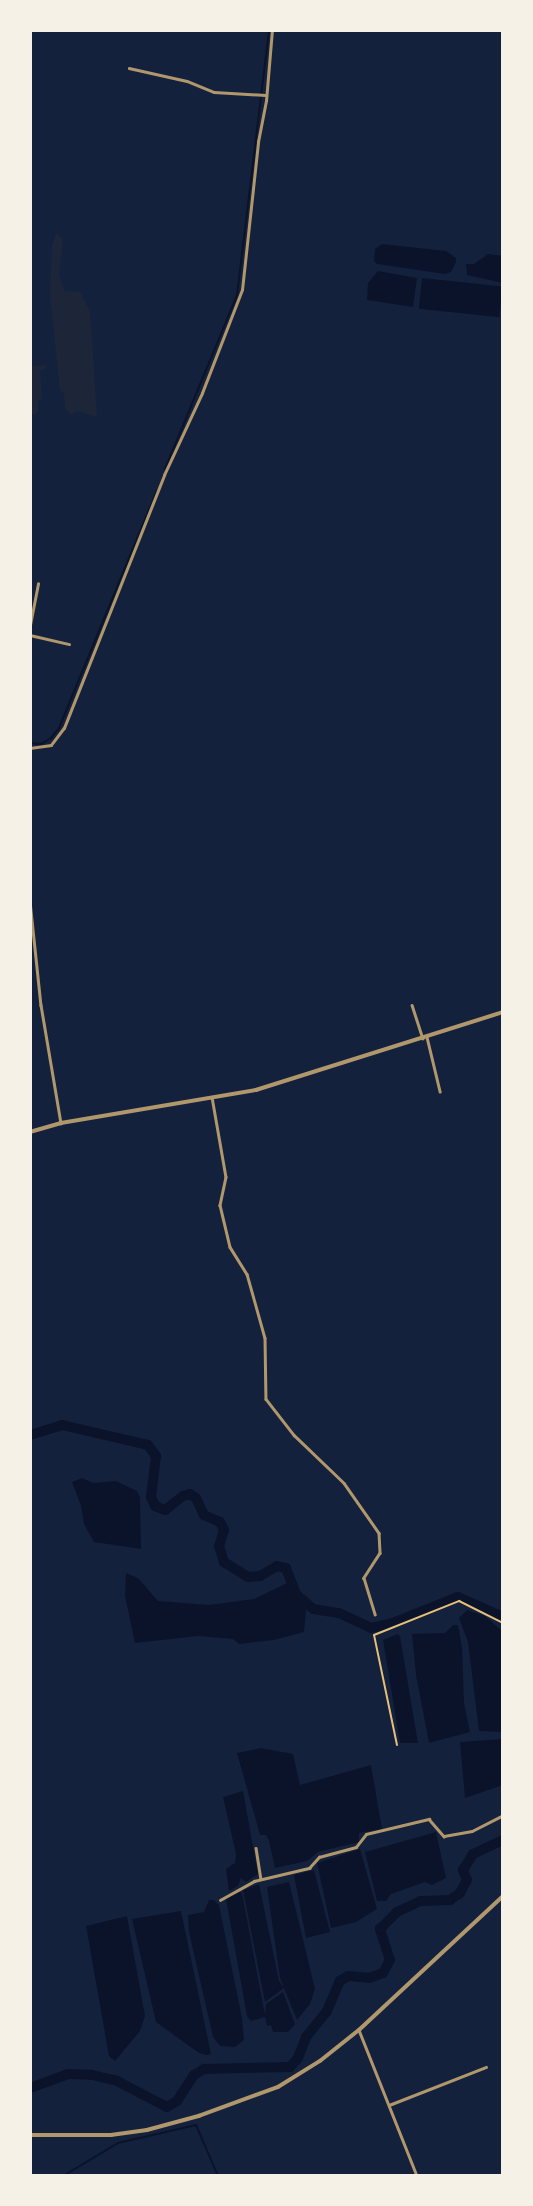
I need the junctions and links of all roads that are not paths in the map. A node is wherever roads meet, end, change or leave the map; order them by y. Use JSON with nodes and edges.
{"nodes":[{"id":1,"x":272,"y":30,"type":"edge"},
{"id":2,"x":129,"y":68,"type":"dead end"},
{"id":3,"x":266,"y":95,"type":"junction"},
{"id":4,"x":38,"y":584,"type":"dead end"},
{"id":5,"x":30,"y":625,"type":"edge"},
{"id":6,"x":30,"y":635,"type":"edge"},
{"id":7,"x":69,"y":644,"type":"dead end"},
{"id":8,"x":30,"y":748,"type":"edge"},
{"id":9,"x":30,"y":901,"type":"edge"},
{"id":10,"x":412,"y":1005,"type":"dead end"},
{"id":11,"x":503,"y":1012,"type":"edge"},
{"id":12,"x":425,"y":1038,"type":"junction"},
{"id":13,"x":440,"y":1091,"type":"dead end"},
{"id":14,"x":212,"y":1097,"type":"junction"},
{"id":15,"x":61,"y":1123,"type":"junction"},
{"id":16,"x":30,"y":1132,"type":"edge"},
{"id":17,"x":375,"y":1614,"type":"dead end"},
{"id":18,"x":30,"y":1769,"type":"edge"},
{"id":19,"x":503,"y":1815,"type":"edge"},
{"id":20,"x":256,"y":1848,"type":"dead end"},
{"id":21,"x":30,"y":1854,"type":"edge"},
{"id":22,"x":261,"y":1879,"type":"junction"},
{"id":23,"x":503,"y":1896,"type":"edge"},
{"id":24,"x":220,"y":1900,"type":"dead end"},
{"id":25,"x":359,"y":2030,"type":"junction"},
{"id":26,"x":486,"y":2067,"type":"dead end"},
{"id":27,"x":389,"y":2105,"type":"junction"},
{"id":28,"x":30,"y":2135,"type":"edge"},
{"id":29,"x":417,"y":2176,"type":"edge"}],
"edges":[{"from":1,"to":3,"type":"street"},
{"from":2,"to":3,"type":"street"},
{"from":3,"to":8,"type":"street"},
{"from":4,"to":5,"type":"street"},
{"from":6,"to":7,"type":"street"},
{"from":9,"to":15,"type":"street"},
{"from":10,"to":12,"type":"street"},
{"from":11,"to":12,"type":"street"},
{"from":12,"to":13,"type":"street"},
{"from":12,"to":14,"type":"street"},
{"from":14,"to":15,"type":"street"},
{"from":14,"to":17,"type":"street"},
{"from":15,"to":16,"type":"street"},
{"from":18,"to":21,"type":"street"},
{"from":19,"to":22,"type":"street"},
{"from":20,"to":22,"type":"street"},
{"from":22,"to":24,"type":"street"},
{"from":23,"to":25,"type":"street"},
{"from":25,"to":27,"type":"street"},
{"from":25,"to":28,"type":"street"},
{"from":26,"to":27,"type":"street"},
{"from":27,"to":29,"type":"street"}]}
